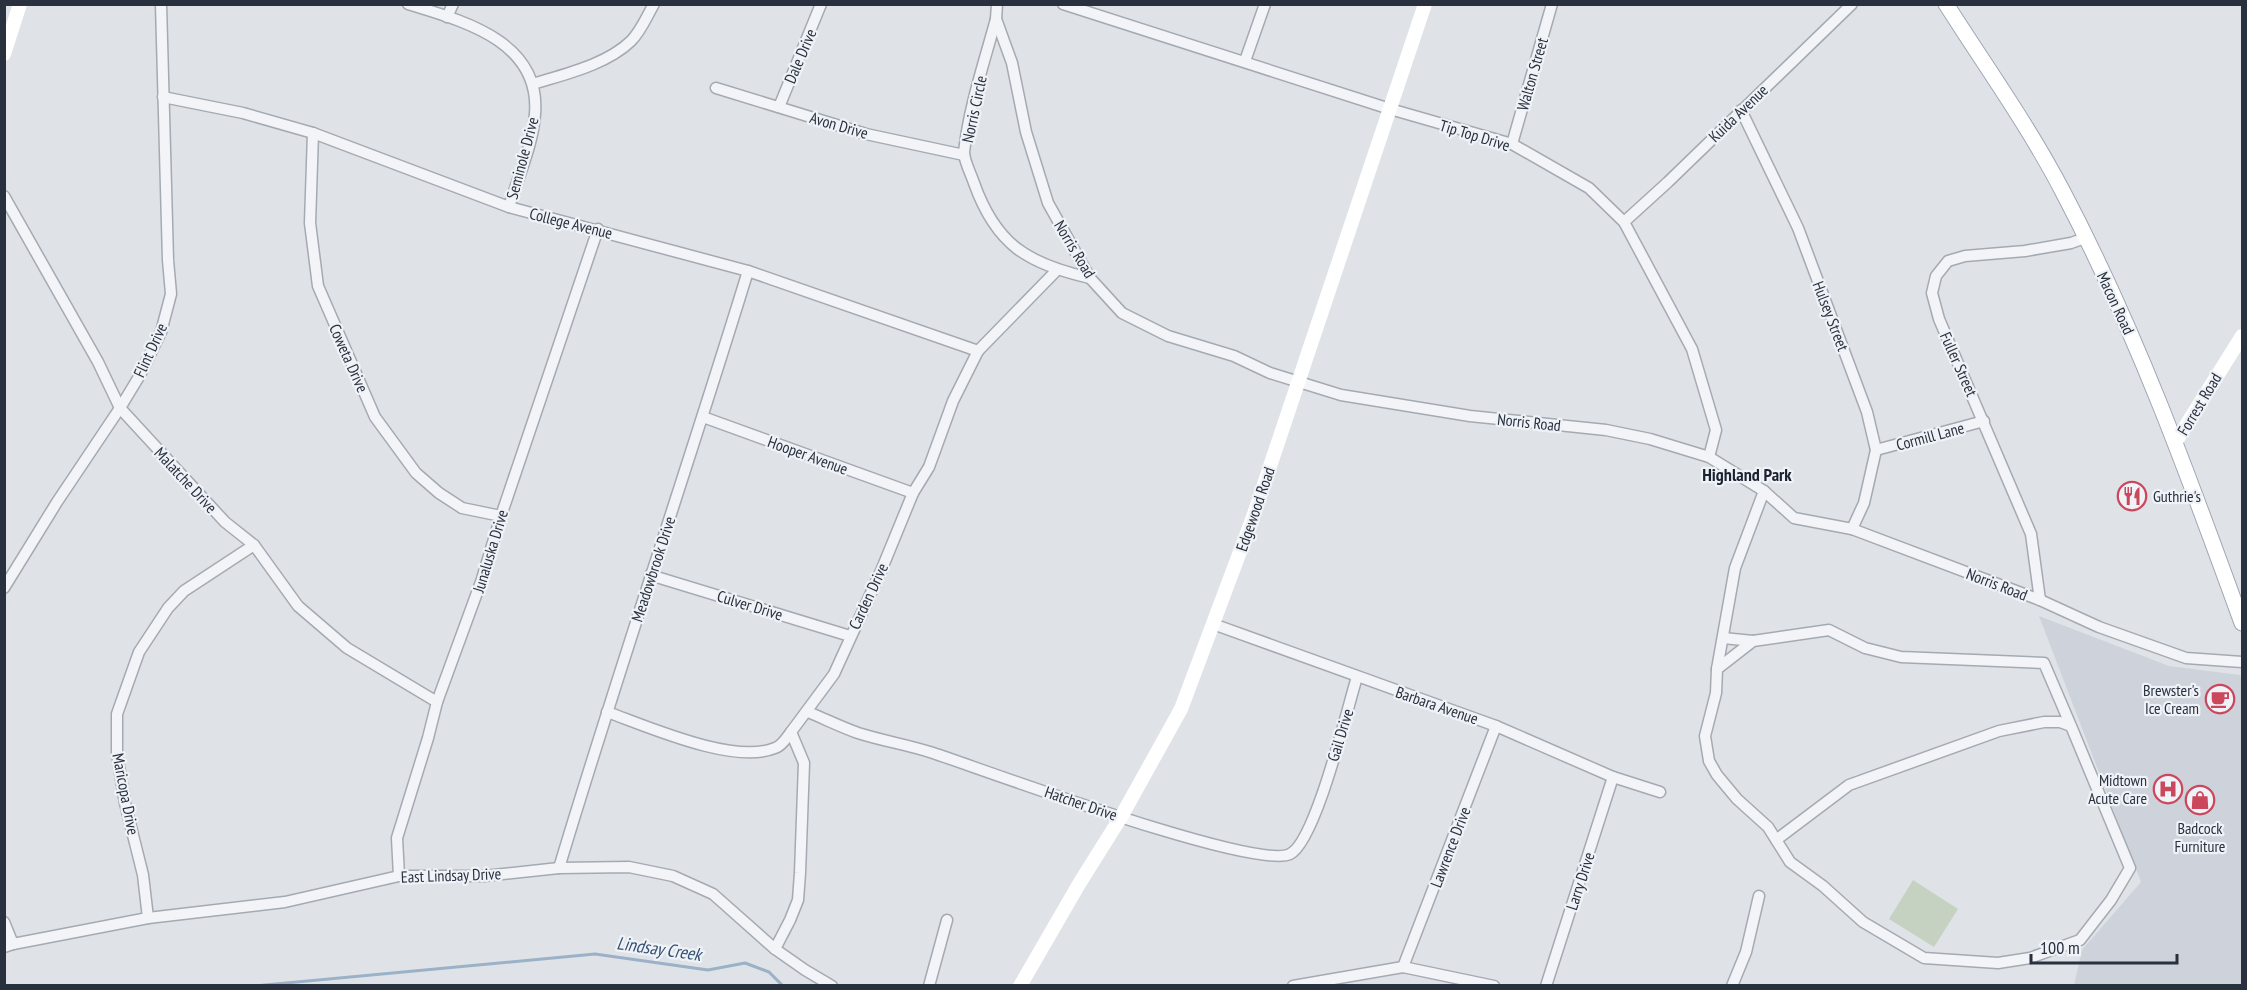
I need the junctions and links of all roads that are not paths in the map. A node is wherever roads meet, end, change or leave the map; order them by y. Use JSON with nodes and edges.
{"nodes":[{"id":1,"x":20,"y":4,"type":"edge"},
{"id":2,"x":161,"y":4,"type":"edge"},
{"id":3,"x":408,"y":4,"type":"edge"},
{"id":4,"x":453,"y":4,"type":"edge"},
{"id":5,"x":654,"y":4,"type":"edge"},
{"id":6,"x":821,"y":4,"type":"edge"},
{"id":7,"x":997,"y":4,"type":"edge"},
{"id":8,"x":1063,"y":4,"type":"edge"},
{"id":9,"x":1265,"y":4,"type":"edge"},
{"id":10,"x":1425,"y":4,"type":"edge"},
{"id":11,"x":1552,"y":4,"type":"edge"},
{"id":12,"x":1852,"y":4,"type":"edge"},
{"id":13,"x":1946,"y":4,"type":"edge"},
{"id":14,"x":447,"y":16,"type":"junction"},
{"id":15,"x":996,"y":19,"type":"junction"},
{"id":16,"x":4,"y":54,"type":"edge"},
{"id":17,"x":1245,"y":62,"type":"junction"},
{"id":18,"x":533,"y":84,"type":"junction"},
{"id":19,"x":716,"y":88,"type":"dead end"},
{"id":20,"x":163,"y":97,"type":"junction"},
{"id":21,"x":779,"y":107,"type":"junction"},
{"id":22,"x":1390,"y":109,"type":"junction"},
{"id":23,"x":1741,"y":110,"type":"junction"},
{"id":24,"x":314,"y":133,"type":"junction"},
{"id":25,"x":1512,"y":144,"type":"junction"},
{"id":26,"x":964,"y":155,"type":"junction"},
{"id":27,"x":4,"y":196,"type":"edge"},
{"id":28,"x":509,"y":207,"type":"junction"},
{"id":29,"x":1624,"y":222,"type":"junction"},
{"id":30,"x":598,"y":229,"type":"junction"},
{"id":31,"x":2085,"y":238,"type":"junction"},
{"id":32,"x":1057,"y":270,"type":"junction"},
{"id":33,"x":747,"y":271,"type":"junction"},
{"id":34,"x":1090,"y":278,"type":"junction"},
{"id":35,"x":2242,"y":336,"type":"edge"},
{"id":36,"x":978,"y":351,"type":"junction"},
{"id":37,"x":1298,"y":383,"type":"junction"},
{"id":38,"x":120,"y":408,"type":"junction"},
{"id":39,"x":703,"y":417,"type":"junction"},
{"id":40,"x":1984,"y":421,"type":"junction"},
{"id":41,"x":2175,"y":443,"type":"junction"},
{"id":42,"x":1876,"y":450,"type":"junction"},
{"id":43,"x":1709,"y":457,"type":"junction"},
{"id":44,"x":1764,"y":491,"type":"junction"},
{"id":45,"x":913,"y":493,"type":"junction"},
{"id":46,"x":501,"y":516,"type":"junction"},
{"id":47,"x":1852,"y":529,"type":"junction"},
{"id":48,"x":254,"y":545,"type":"junction"},
{"id":49,"x":650,"y":575,"type":"junction"},
{"id":50,"x":4,"y":588,"type":"edge"},
{"id":51,"x":2040,"y":600,"type":"junction"},
{"id":52,"x":2242,"y":622,"type":"edge"},
{"id":53,"x":1213,"y":624,"type":"junction"},
{"id":54,"x":850,"y":636,"type":"junction"},
{"id":55,"x":1723,"y":638,"type":"junction"},
{"id":56,"x":1753,"y":641,"type":"junction"},
{"id":57,"x":2242,"y":662,"type":"edge"},
{"id":58,"x":1717,"y":669,"type":"junction"},
{"id":59,"x":1357,"y":677,"type":"junction"},
{"id":60,"x":437,"y":702,"type":"junction"},
{"id":61,"x":607,"y":712,"type":"junction"},
{"id":62,"x":808,"y":712,"type":"junction"},
{"id":63,"x":1496,"y":726,"type":"junction"},
{"id":64,"x":2071,"y":726,"type":"junction"},
{"id":65,"x":792,"y":732,"type":"junction"},
{"id":66,"x":1613,"y":777,"type":"junction"},
{"id":67,"x":1322,"y":792,"type":"joint"},
{"id":68,"x":1660,"y":792,"type":"dead end"},
{"id":69,"x":1120,"y":817,"type":"junction"},
{"id":70,"x":1776,"y":840,"type":"junction"},
{"id":71,"x":559,"y":868,"type":"junction"},
{"id":72,"x":399,"y":876,"type":"junction"},
{"id":73,"x":1758,"y":896,"type":"dead end"},
{"id":74,"x":148,"y":918,"type":"junction"},
{"id":75,"x":947,"y":920,"type":"dead end"},
{"id":76,"x":4,"y":922,"type":"edge"},
{"id":77,"x":9,"y":946,"type":"edge"},
{"id":78,"x":775,"y":949,"type":"junction"},
{"id":79,"x":1403,"y":968,"type":"junction"},
{"id":80,"x":832,"y":986,"type":"edge"},
{"id":81,"x":929,"y":986,"type":"edge"},
{"id":82,"x":1020,"y":986,"type":"edge"},
{"id":83,"x":1293,"y":986,"type":"edge"},
{"id":84,"x":1494,"y":986,"type":"edge"},
{"id":85,"x":1546,"y":986,"type":"edge"},
{"id":86,"x":1732,"y":986,"type":"edge"}],
"edges":[{"from":1,"to":16,"type":"street"},
{"from":2,"to":20,"type":"street","name":"Flint Drive"},
{"from":3,"to":14,"type":"street","name":"Seminole Drive"},
{"from":4,"to":14,"type":"street"},
{"from":5,"to":18,"type":"street"},
{"from":6,"to":21,"type":"street","name":"Dale Drive"},
{"from":7,"to":15,"type":"street","name":"Norris Road"},
{"from":8,"to":17,"type":"street","name":"Tip Top Drive"},
{"from":9,"to":17,"type":"street"},
{"from":10,"to":22,"type":"street","name":"Edgewood Road"},
{"from":11,"to":25,"type":"street","name":"Walton Street"},
{"from":12,"to":23,"type":"street","name":"Kuida Avenue"},
{"from":13,"to":31,"type":"main road","name":"Macon Road"},
{"from":14,"to":18,"type":"street","name":"Seminole Drive"},
{"from":15,"to":26,"type":"street","name":"Norris Circle"},
{"from":15,"to":34,"type":"street","name":"Norris Road"},
{"from":17,"to":22,"type":"street","name":"Tip Top Drive"},
{"from":18,"to":28,"type":"street","name":"Seminole Drive"},
{"from":19,"to":21,"type":"street","name":"Avon Drive"},
{"from":20,"to":24,"type":"street","name":"College Avenue"},
{"from":20,"to":38,"type":"street","name":"Flint Drive"},
{"from":21,"to":26,"type":"street","name":"Avon Drive"},
{"from":22,"to":25,"type":"street","name":"Tip Top Drive"},
{"from":22,"to":37,"type":"street","name":"Edgewood Road"},
{"from":23,"to":29,"type":"street","name":"Kuida Avenue"},
{"from":23,"to":42,"type":"street","name":"Hulsey Street"},
{"from":24,"to":28,"type":"street","name":"College Avenue"},
{"from":24,"to":46,"type":"street","name":"Coweta Drive"},
{"from":25,"to":29,"type":"street","name":"Tip Top Drive"},
{"from":26,"to":32,"type":"street","name":"Norris Circle"},
{"from":27,"to":38,"type":"street","name":"Malatche Drive"},
{"from":28,"to":30,"type":"street","name":"College Avenue"},
{"from":29,"to":43,"type":"street","name":"Tip Top Drive"},
{"from":30,"to":33,"type":"street","name":"College Avenue"},
{"from":30,"to":46,"type":"street","name":"Junaluska Drive"},
{"from":31,"to":40,"type":"street","name":"Fuller Street"},
{"from":31,"to":41,"type":"main road","name":"Macon Road"},
{"from":32,"to":34,"type":"street","name":"Norris Circle"},
{"from":32,"to":36,"type":"street","name":"Carden Drive"},
{"from":33,"to":36,"type":"street","name":"College Avenue"},
{"from":33,"to":39,"type":"street","name":"Meadowbrook Drive"},
{"from":34,"to":37,"type":"street","name":"Norris Road"},
{"from":35,"to":41,"type":"street","name":"Forrest Road"},
{"from":36,"to":45,"type":"street","name":"Carden Drive"},
{"from":37,"to":43,"type":"street","name":"Norris Road"},
{"from":37,"to":53,"type":"street","name":"Edgewood Road"},
{"from":38,"to":48,"type":"street","name":"Malatche Drive"},
{"from":38,"to":50,"type":"street","name":"Flint Drive"},
{"from":39,"to":45,"type":"street","name":"Hooper Avenue"},
{"from":39,"to":49,"type":"street","name":"Meadowbrook Drive"},
{"from":40,"to":42,"type":"street","name":"Cormill Lane"},
{"from":40,"to":51,"type":"street","name":"Fuller Street"},
{"from":41,"to":52,"type":"main road","name":"Macon Road"},
{"from":42,"to":47,"type":"street","name":"Hulsey Street"},
{"from":43,"to":44,"type":"street","name":"Norris Road"},
{"from":44,"to":47,"type":"street","name":"Norris Road"},
{"from":44,"to":55,"type":"street"},
{"from":45,"to":54,"type":"street","name":"Carden Drive"},
{"from":46,"to":60,"type":"street","name":"Junaluska Drive"},
{"from":47,"to":51,"type":"street","name":"Norris Road"},
{"from":48,"to":60,"type":"street","name":"Malatche Drive"},
{"from":48,"to":74,"type":"street","name":"Maricopa Drive"},
{"from":49,"to":54,"type":"street","name":"Culver Drive"},
{"from":49,"to":61,"type":"street","name":"Meadowbrook Drive"},
{"from":51,"to":57,"type":"street","name":"Norris Road"},
{"from":53,"to":59,"type":"street","name":"Barbara Avenue"},
{"from":53,"to":69,"type":"street","name":"Edgewood Road"},
{"from":54,"to":62,"type":"street","name":"Carden Drive"},
{"from":55,"to":56,"type":"street"},
{"from":55,"to":58,"type":"street"},
{"from":56,"to":58,"type":"street"},
{"from":56,"to":64,"type":"street"},
{"from":58,"to":70,"type":"street"},
{"from":59,"to":63,"type":"street","name":"Barbara Avenue"},
{"from":59,"to":67,"type":"street","name":"Gail Drive"},
{"from":60,"to":72,"type":"street","name":"Junaluska Drive"},
{"from":61,"to":65,"type":"street"},
{"from":61,"to":71,"type":"street","name":"Meadowbrook Drive"},
{"from":62,"to":65,"type":"street","name":"Carden Drive"},
{"from":62,"to":69,"type":"street","name":"Hatcher Drive"},
{"from":63,"to":66,"type":"street","name":"Barbara Avenue"},
{"from":63,"to":79,"type":"street","name":"Lawrence Drive"},
{"from":64,"to":70,"type":"street"},
{"from":64,"to":70,"type":"street"},
{"from":65,"to":78,"type":"street"},
{"from":66,"to":68,"type":"street","name":"Barbara Avenue"},
{"from":66,"to":85,"type":"street","name":"Larry Drive"},
{"from":67,"to":69,"type":"street","name":"Hatcher Drive"},
{"from":69,"to":82,"type":"street","name":"Edgewood Road"},
{"from":71,"to":72,"type":"street","name":"East Lindsay Drive"},
{"from":71,"to":78,"type":"street","name":"East Lindsay Drive"},
{"from":72,"to":74,"type":"street","name":"East Lindsay Drive"},
{"from":73,"to":86,"type":"street"},
{"from":74,"to":77,"type":"street","name":"East Lindsay Drive"},
{"from":75,"to":81,"type":"street"},
{"from":76,"to":77,"type":"street"},
{"from":78,"to":80,"type":"street","name":"East Lindsay Drive"},
{"from":79,"to":83,"type":"street"},
{"from":79,"to":84,"type":"street"}]}
